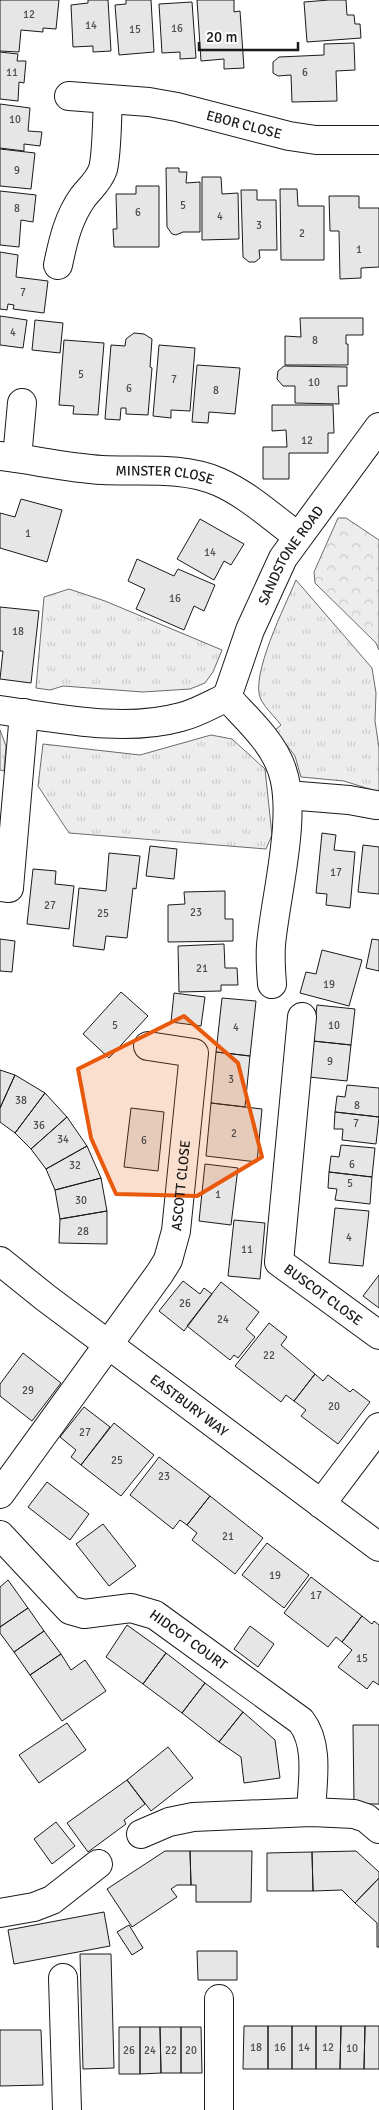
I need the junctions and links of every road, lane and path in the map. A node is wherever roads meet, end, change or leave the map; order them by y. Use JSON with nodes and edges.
{"nodes":[{"id":1,"x":69,"y":96,"type":"dead end"},
{"id":2,"x":108,"y":99,"type":"junction"},
{"id":3,"x":379,"y":140,"type":"edge"},
{"id":4,"x":58,"y":265,"type":"dead end"},
{"id":5,"x":22,"y":403,"type":"dead end"},
{"id":6,"x":379,"y":427,"type":"edge"},
{"id":7,"x":8,"y":457,"type":"edge"},
{"id":8,"x":298,"y":536,"type":"junction"},
{"id":9,"x":227,"y":697,"type":"junction"},
{"id":10,"x":12,"y":712,"type":"edge"},
{"id":11,"x":287,"y":795,"type":"junction"},
{"id":12,"x":376,"y":805,"type":"dead end"},
{"id":13,"x":0,"y":887,"type":"edge"},
{"id":14,"x":272,"y":984,"type":"dead end"},
{"id":15,"x":302,"y":1017,"type":"dead end"},
{"id":16,"x":148,"y":1046,"type":"dead end"},
{"id":17,"x":0,"y":1261,"type":"edge"},
{"id":18,"x":379,"y":1335,"type":"edge"},
{"id":19,"x":108,"y":1345,"type":"junction"},
{"id":20,"x":379,"y":1427,"type":"edge"},
{"id":21,"x":0,"y":1494,"type":"edge"},
{"id":22,"x":321,"y":1504,"type":"junction"},
{"id":23,"x":0,"y":1535,"type":"edge"},
{"id":24,"x":379,"y":1547,"type":"edge"},
{"id":25,"x":312,"y":1812,"type":"junction"},
{"id":26,"x":379,"y":1829,"type":"edge"},
{"id":27,"x":141,"y":1834,"type":"dead end"},
{"id":28,"x":98,"y":1864,"type":"dead end"},
{"id":29,"x":0,"y":1913,"type":"edge"},
{"id":30,"x":64,"y":1978,"type":"dead end"},
{"id":31,"x":219,"y":1999,"type":"dead end"},
{"id":32,"x":67,"y":2110,"type":"edge"},
{"id":33,"x":219,"y":2110,"type":"edge"}],
"edges":[{"from":1,"to":2,"type":"street","name":"EBOR CLOSE"},
{"from":2,"to":3,"type":"street","name":"EBOR CLOSE"},
{"from":2,"to":4,"type":"street"},
{"from":5,"to":7,"type":"street","name":"MINSTER CLOSE"},
{"from":6,"to":8,"type":"street","name":"SANDSTONE ROAD"},
{"from":7,"to":8,"type":"street","name":"MINSTER CLOSE"},
{"from":8,"to":9,"type":"street","name":"SANDSTONE ROAD"},
{"from":9,"to":10,"type":"street"},
{"from":9,"to":11,"type":"street"},
{"from":10,"to":13,"type":"street"},
{"from":11,"to":12,"type":"street"},
{"from":11,"to":14,"type":"street"},
{"from":15,"to":18,"type":"street","name":"BUSCOT CLOSE"},
{"from":16,"to":19,"type":"street","name":"ASCOTT CLOSE"},
{"from":17,"to":19,"type":"street","name":"EASTBURY WAY"},
{"from":19,"to":21,"type":"street"},
{"from":19,"to":22,"type":"street","name":"EASTBURY WAY"},
{"from":20,"to":22,"type":"street"},
{"from":22,"to":24,"type":"street","name":"EASTBURY WAY"},
{"from":23,"to":25,"type":"street","name":"HIDCOT COURT"},
{"from":25,"to":26,"type":"street"},
{"from":25,"to":27,"type":"street"},
{"from":28,"to":29,"type":"street"},
{"from":30,"to":32,"type":"street"},
{"from":31,"to":33,"type":"street"}]}
